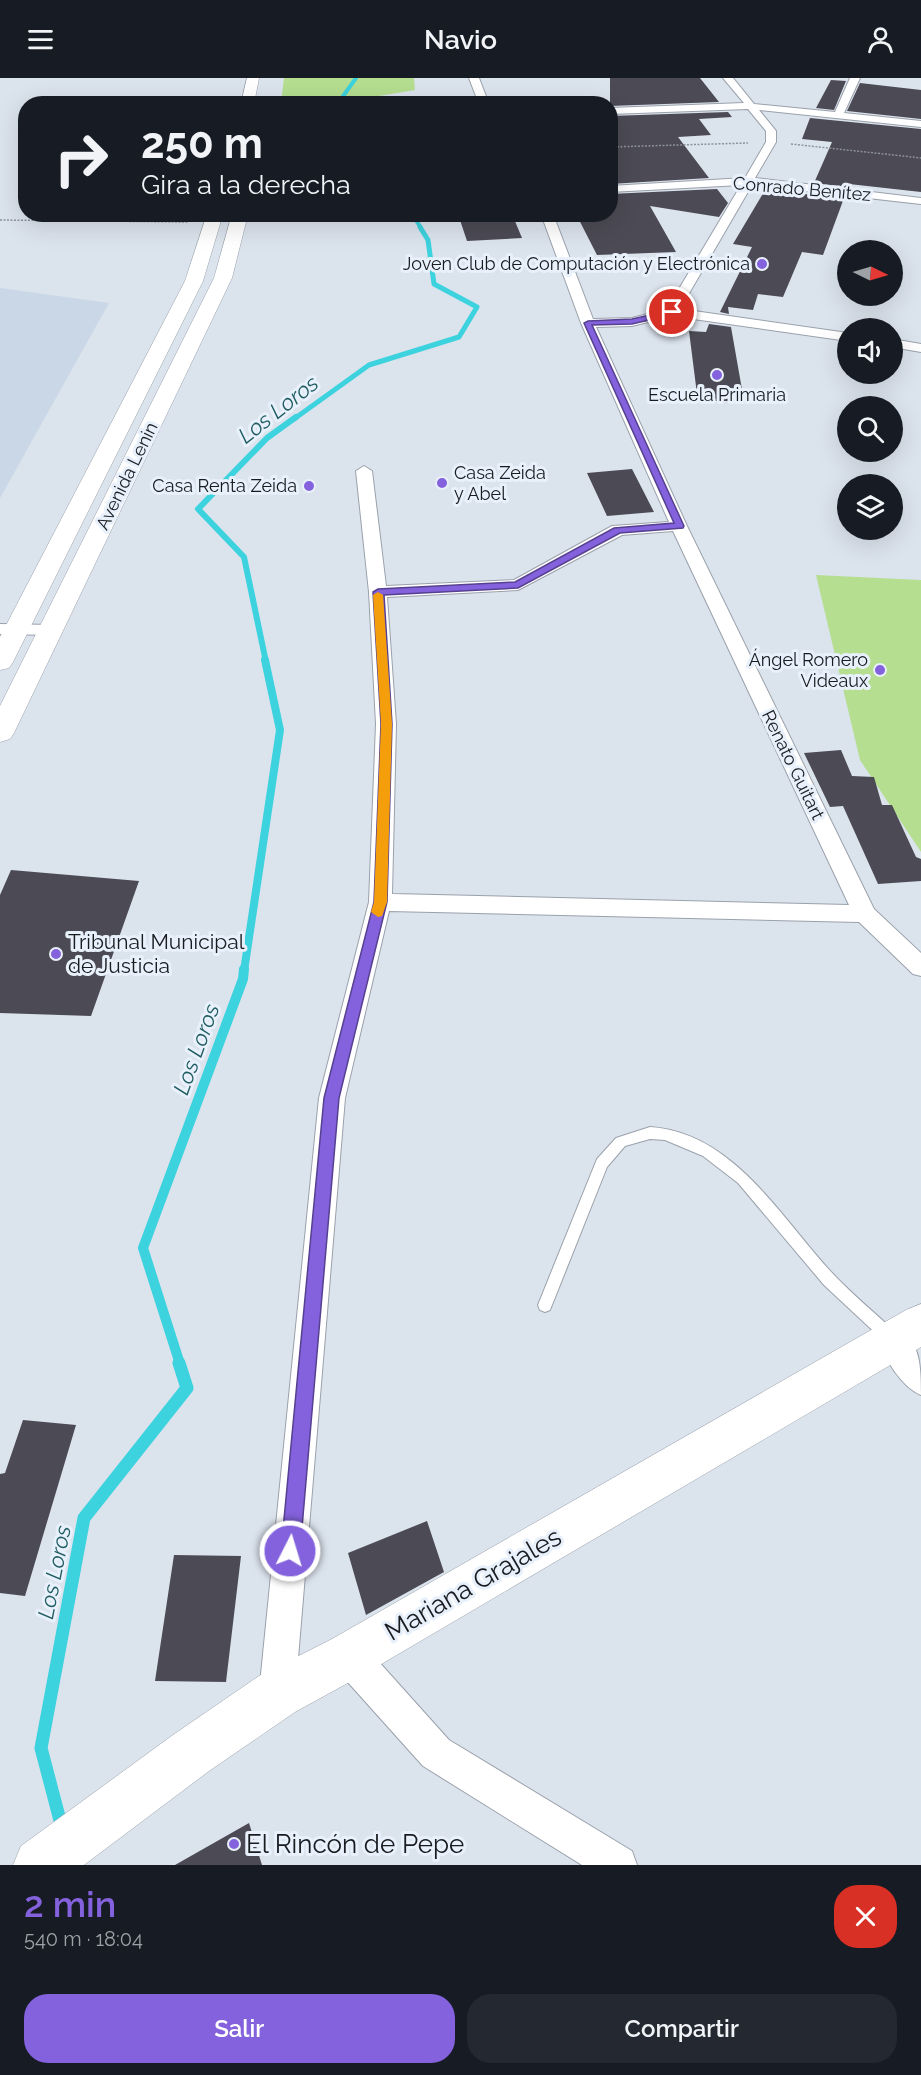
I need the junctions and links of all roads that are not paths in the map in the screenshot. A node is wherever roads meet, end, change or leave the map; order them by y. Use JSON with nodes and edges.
{"nodes":[{"id":1,"x":253,"y":78,"type":"edge"},
{"id":2,"x":474,"y":78,"type":"edge"},
{"id":3,"x":728,"y":78,"type":"edge"},
{"id":4,"x":855,"y":78,"type":"edge"},
{"id":5,"x":249,"y":96,"type":"edge"},
{"id":6,"x":481,"y":96,"type":"edge"},
{"id":7,"x":750,"y":106,"type":"junction"},
{"id":8,"x":618,"y":111,"type":"edge"},
{"id":9,"x":838,"y":115,"type":"junction"},
{"id":10,"x":921,"y":124,"type":"edge"},
{"id":11,"x":749,"y":181,"type":"junction"},
{"id":12,"x":618,"y":189,"type":"edge"},
{"id":13,"x":921,"y":201,"type":"edge"},
{"id":14,"x":213,"y":222,"type":"edge"},
{"id":15,"x":238,"y":222,"type":"edge"},
{"id":16,"x":550,"y":222,"type":"edge"},
{"id":17,"x":672,"y":312,"type":"junction"},
{"id":18,"x":588,"y":323,"type":"junction"},
{"id":19,"x":837,"y":335,"type":"edge"},
{"id":20,"x":903,"y":346,"type":"edge"},
{"id":21,"x":921,"y":348,"type":"edge"},
{"id":22,"x":364,"y":471,"type":"dead end"},
{"id":23,"x":679,"y":526,"type":"junction"},
{"id":24,"x":378,"y":592,"type":"junction"},
{"id":25,"x":8,"y":630,"type":"edge"},
{"id":26,"x":52,"y":630,"type":"junction"},
{"id":27,"x":0,"y":662,"type":"edge"},
{"id":28,"x":0,"y":733,"type":"edge"},
{"id":29,"x":380,"y":902,"type":"junction"},
{"id":30,"x":865,"y":914,"type":"junction"},
{"id":31,"x":921,"y":967,"type":"edge"},
{"id":32,"x":545,"y":1305,"type":"dead end"},
{"id":33,"x":907,"y":1331,"type":"edge"},
{"id":34,"x":921,"y":1380,"type":"edge"},
{"id":35,"x":349,"y":1656,"type":"junction"},
{"id":36,"x":277,"y":1694,"type":"junction"},
{"id":37,"x":40,"y":1865,"type":"edge"},
{"id":38,"x":618,"y":1865,"type":"edge"}],
"edges":[{"from":1,"to":5,"type":"main road"},
{"from":2,"to":6,"type":"street"},
{"from":3,"to":7,"type":"street"},
{"from":4,"to":9,"type":"street"},
{"from":7,"to":8,"type":"street"},
{"from":7,"to":9,"type":"street"},
{"from":7,"to":11,"type":"street"},
{"from":9,"to":10,"type":"street"},
{"from":11,"to":12,"type":"street","name":"Conrado Benítez"},
{"from":11,"to":13,"type":"street","name":"Conrado Benítez"},
{"from":11,"to":17,"type":"street"},
{"from":14,"to":25,"type":"main road","name":"Avenida Lenin"},
{"from":15,"to":26,"type":"main road","name":"Avenida Lenin"},
{"from":16,"to":18,"type":"street","name":"Renato Guitart"},
{"from":17,"to":18,"type":"street"},
{"from":17,"to":19,"type":"street"},
{"from":18,"to":23,"type":"street","name":"Renato Guitart"},
{"from":20,"to":21,"type":"street"},
{"from":22,"to":24,"type":"street"},
{"from":23,"to":24,"type":"street"},
{"from":23,"to":30,"type":"street","name":"Renato Guitart"},
{"from":24,"to":29,"type":"street"},
{"from":25,"to":26,"type":"street"},
{"from":25,"to":27,"type":"main road","name":"Avenida Lenin"},
{"from":26,"to":28,"type":"main road","name":"Avenida Lenin"},
{"from":29,"to":30,"type":"street"},
{"from":29,"to":36,"type":"street"},
{"from":30,"to":31,"type":"street","name":"Renato Guitart"},
{"from":32,"to":33,"type":"lane"},
{"from":33,"to":34,"type":"street"},
{"from":33,"to":35,"type":"main road","name":"Mariana Grajales"},
{"from":35,"to":36,"type":"main road","name":"Mariana Grajales"},
{"from":35,"to":38,"type":"street"},
{"from":36,"to":37,"type":"main road","name":"Mariana Grajales"}]}
